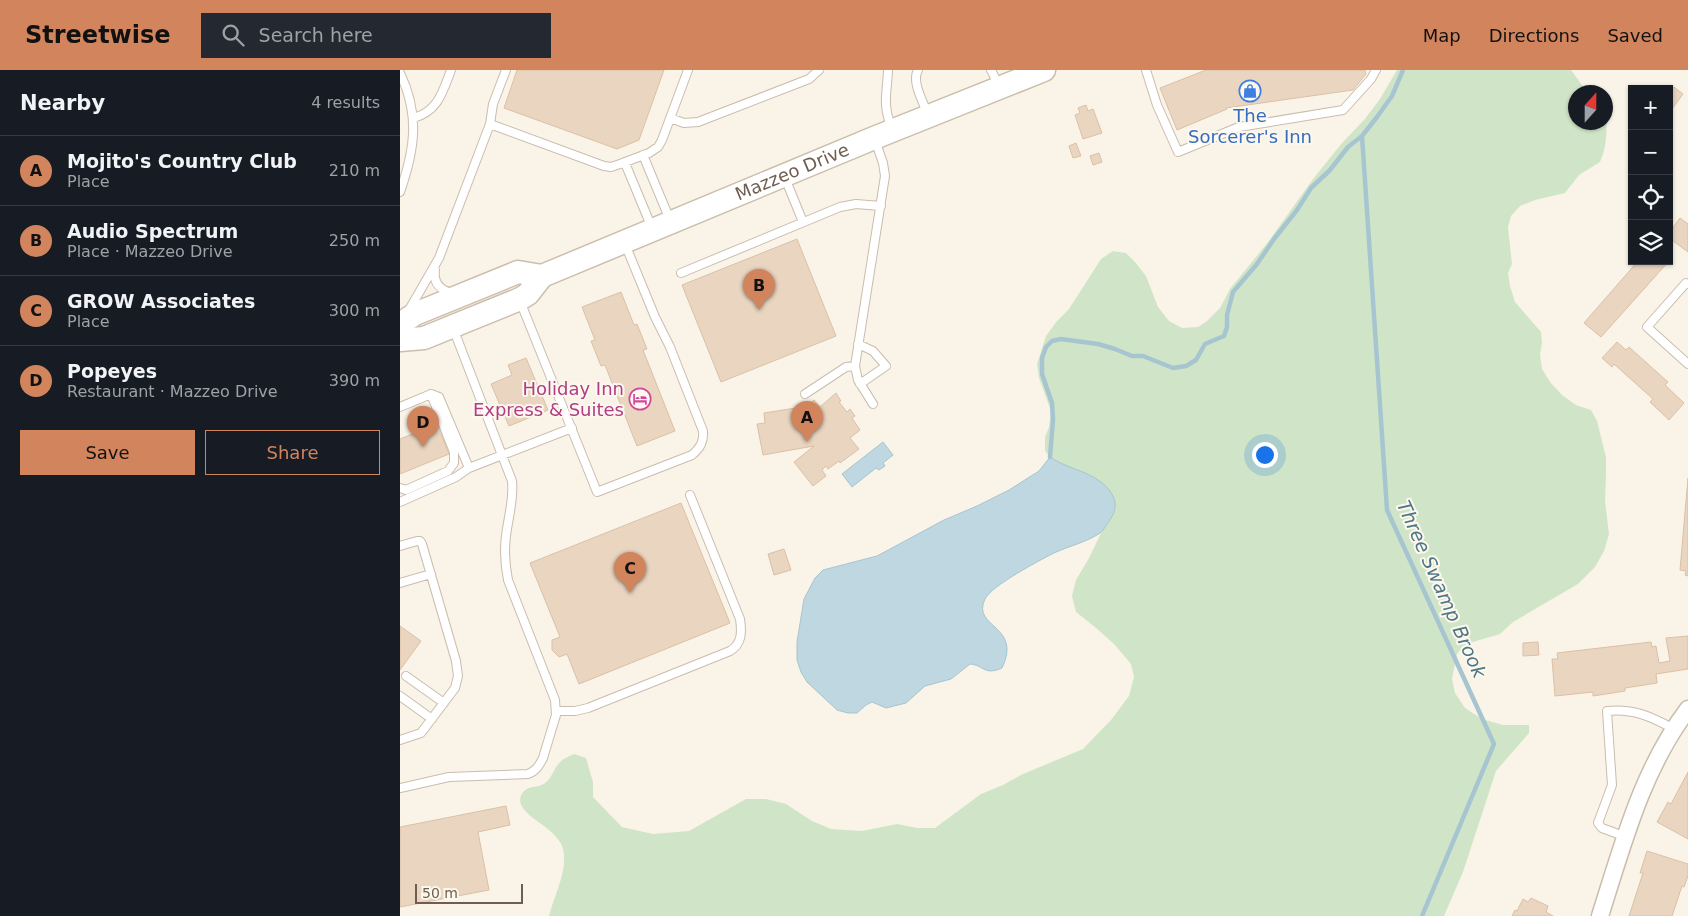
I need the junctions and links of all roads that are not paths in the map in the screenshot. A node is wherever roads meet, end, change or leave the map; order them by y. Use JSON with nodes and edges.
{"nodes":[{"id":1,"x":451,"y":70,"type":"edge"},
{"id":2,"x":506,"y":70,"type":"edge"},
{"id":3,"x":688,"y":70,"type":"edge"},
{"id":4,"x":819,"y":70,"type":"edge"},
{"id":5,"x":888,"y":70,"type":"edge"},
{"id":6,"x":918,"y":70,"type":"edge"},
{"id":7,"x":1044,"y":70,"type":"edge"},
{"id":8,"x":1376,"y":70,"type":"edge"},
{"id":9,"x":1149,"y":71,"type":"edge"},
{"id":10,"x":400,"y":73,"type":"edge"},
{"id":11,"x":1006,"y":77,"type":"edge"},
{"id":12,"x":928,"y":116,"type":"junction"},
{"id":13,"x":414,"y":118,"type":"junction"},
{"id":14,"x":670,"y":118,"type":"junction"},
{"id":15,"x":490,"y":124,"type":"junction"},
{"id":16,"x":883,"y":134,"type":"junction"},
{"id":17,"x":643,"y":155,"type":"junction"},
{"id":18,"x":625,"y":163,"type":"junction"},
{"id":19,"x":784,"y":175,"type":"junction"},
{"id":20,"x":400,"y":192,"type":"edge"},
{"id":21,"x":881,"y":206,"type":"junction"},
{"id":22,"x":803,"y":222,"type":"junction"},
{"id":23,"x":662,"y":226,"type":"junction"},
{"id":24,"x":624,"y":242,"type":"junction"},
{"id":25,"x":438,"y":258,"type":"junction"},
{"id":26,"x":681,"y":273,"type":"dead end"},
{"id":27,"x":542,"y":276,"type":"junction"},
{"id":28,"x":1688,"y":284,"type":"edge"},
{"id":29,"x":466,"y":293,"type":"junction"},
{"id":30,"x":520,"y":299,"type":"junction"},
{"id":31,"x":400,"y":324,"type":"edge"},
{"id":32,"x":453,"y":327,"type":"junction"},
{"id":33,"x":400,"y":340,"type":"edge"},
{"id":34,"x":858,"y":344,"type":"junction"},
{"id":35,"x":1688,"y":364,"type":"edge"},
{"id":36,"x":855,"y":366,"type":"junction"},
{"id":37,"x":860,"y":384,"type":"junction"},
{"id":38,"x":431,"y":394,"type":"junction"},
{"id":39,"x":805,"y":394,"type":"dead end"},
{"id":40,"x":873,"y":404,"type":"dead end"},
{"id":41,"x":400,"y":407,"type":"edge"},
{"id":42,"x":572,"y":428,"type":"junction"},
{"id":43,"x":502,"y":456,"type":"junction"},
{"id":44,"x":469,"y":468,"type":"junction"},
{"id":45,"x":400,"y":488,"type":"edge"},
{"id":46,"x":690,"y":495,"type":"dead end"},
{"id":47,"x":400,"y":502,"type":"edge"},
{"id":48,"x":400,"y":546,"type":"edge"},
{"id":49,"x":430,"y":574,"type":"junction"},
{"id":50,"x":400,"y":583,"type":"edge"},
{"id":51,"x":406,"y":676,"type":"dead end"},
{"id":52,"x":400,"y":696,"type":"edge"},
{"id":53,"x":444,"y":703,"type":"junction"},
{"id":54,"x":1688,"y":709,"type":"edge"},
{"id":55,"x":557,"y":711,"type":"junction"},
{"id":56,"x":432,"y":720,"type":"junction"},
{"id":57,"x":1674,"y":729,"type":"junction"},
{"id":58,"x":400,"y":740,"type":"edge"},
{"id":59,"x":400,"y":788,"type":"edge"},
{"id":60,"x":1626,"y":837,"type":"junction"},
{"id":61,"x":1600,"y":916,"type":"edge"}],
"edges":[{"from":1,"to":13,"type":"lane"},
{"from":2,"to":15,"type":"lane"},
{"from":3,"to":14,"type":"lane"},
{"from":4,"to":14,"type":"lane"},
{"from":5,"to":16,"type":"lane"},
{"from":6,"to":12,"type":"lane"},
{"from":7,"to":11,"type":"main road","name":"Mazzeo Drive"},
{"from":8,"to":9,"type":"lane"},
{"from":10,"to":13,"type":"lane"},
{"from":11,"to":12,"type":"main road","name":"Mazzeo Drive"},
{"from":12,"to":16,"type":"main road","name":"Mazzeo Drive"},
{"from":13,"to":20,"type":"lane"},
{"from":14,"to":17,"type":"lane"},
{"from":15,"to":18,"type":"lane"},
{"from":15,"to":25,"type":"lane"},
{"from":16,"to":19,"type":"main road","name":"Mazzeo Drive"},
{"from":16,"to":21,"type":"lane"},
{"from":17,"to":18,"type":"lane"},
{"from":17,"to":23,"type":"lane"},
{"from":18,"to":23,"type":"lane"},
{"from":19,"to":22,"type":"lane"},
{"from":19,"to":23,"type":"main road","name":"Mazzeo Drive"},
{"from":21,"to":22,"type":"lane"},
{"from":21,"to":34,"type":"lane"},
{"from":22,"to":26,"type":"lane"},
{"from":23,"to":24,"type":"main road","name":"Mazzeo Drive"},
{"from":24,"to":27,"type":"main road","name":"Mazzeo Drive"},
{"from":24,"to":42,"type":"lane"},
{"from":25,"to":29,"type":"lane"},
{"from":25,"to":31,"type":"lane"},
{"from":27,"to":29,"type":"main road"},
{"from":27,"to":30,"type":"main road","name":"Mazzeo Drive"},
{"from":28,"to":35,"type":"lane"},
{"from":29,"to":31,"type":"main road"},
{"from":30,"to":32,"type":"main road","name":"Mazzeo Drive"},
{"from":30,"to":42,"type":"lane"},
{"from":32,"to":33,"type":"main road","name":"Mazzeo Drive"},
{"from":32,"to":43,"type":"lane"},
{"from":34,"to":36,"type":"lane"},
{"from":34,"to":37,"type":"lane"},
{"from":36,"to":37,"type":"lane"},
{"from":36,"to":39,"type":"lane"},
{"from":37,"to":40,"type":"lane"},
{"from":38,"to":41,"type":"lane"},
{"from":38,"to":44,"type":"lane"},
{"from":38,"to":45,"type":"lane"},
{"from":42,"to":43,"type":"lane"},
{"from":43,"to":44,"type":"lane"},
{"from":43,"to":55,"type":"lane"},
{"from":44,"to":47,"type":"lane"},
{"from":46,"to":55,"type":"lane"},
{"from":48,"to":49,"type":"lane"},
{"from":49,"to":50,"type":"lane"},
{"from":49,"to":53,"type":"lane"},
{"from":51,"to":53,"type":"lane"},
{"from":52,"to":56,"type":"lane"},
{"from":53,"to":56,"type":"lane"},
{"from":54,"to":57,"type":"street"},
{"from":55,"to":59,"type":"lane"},
{"from":56,"to":58,"type":"lane"},
{"from":57,"to":60,"type":"street"},
{"from":57,"to":60,"type":"lane"},
{"from":60,"to":61,"type":"street"}]}
